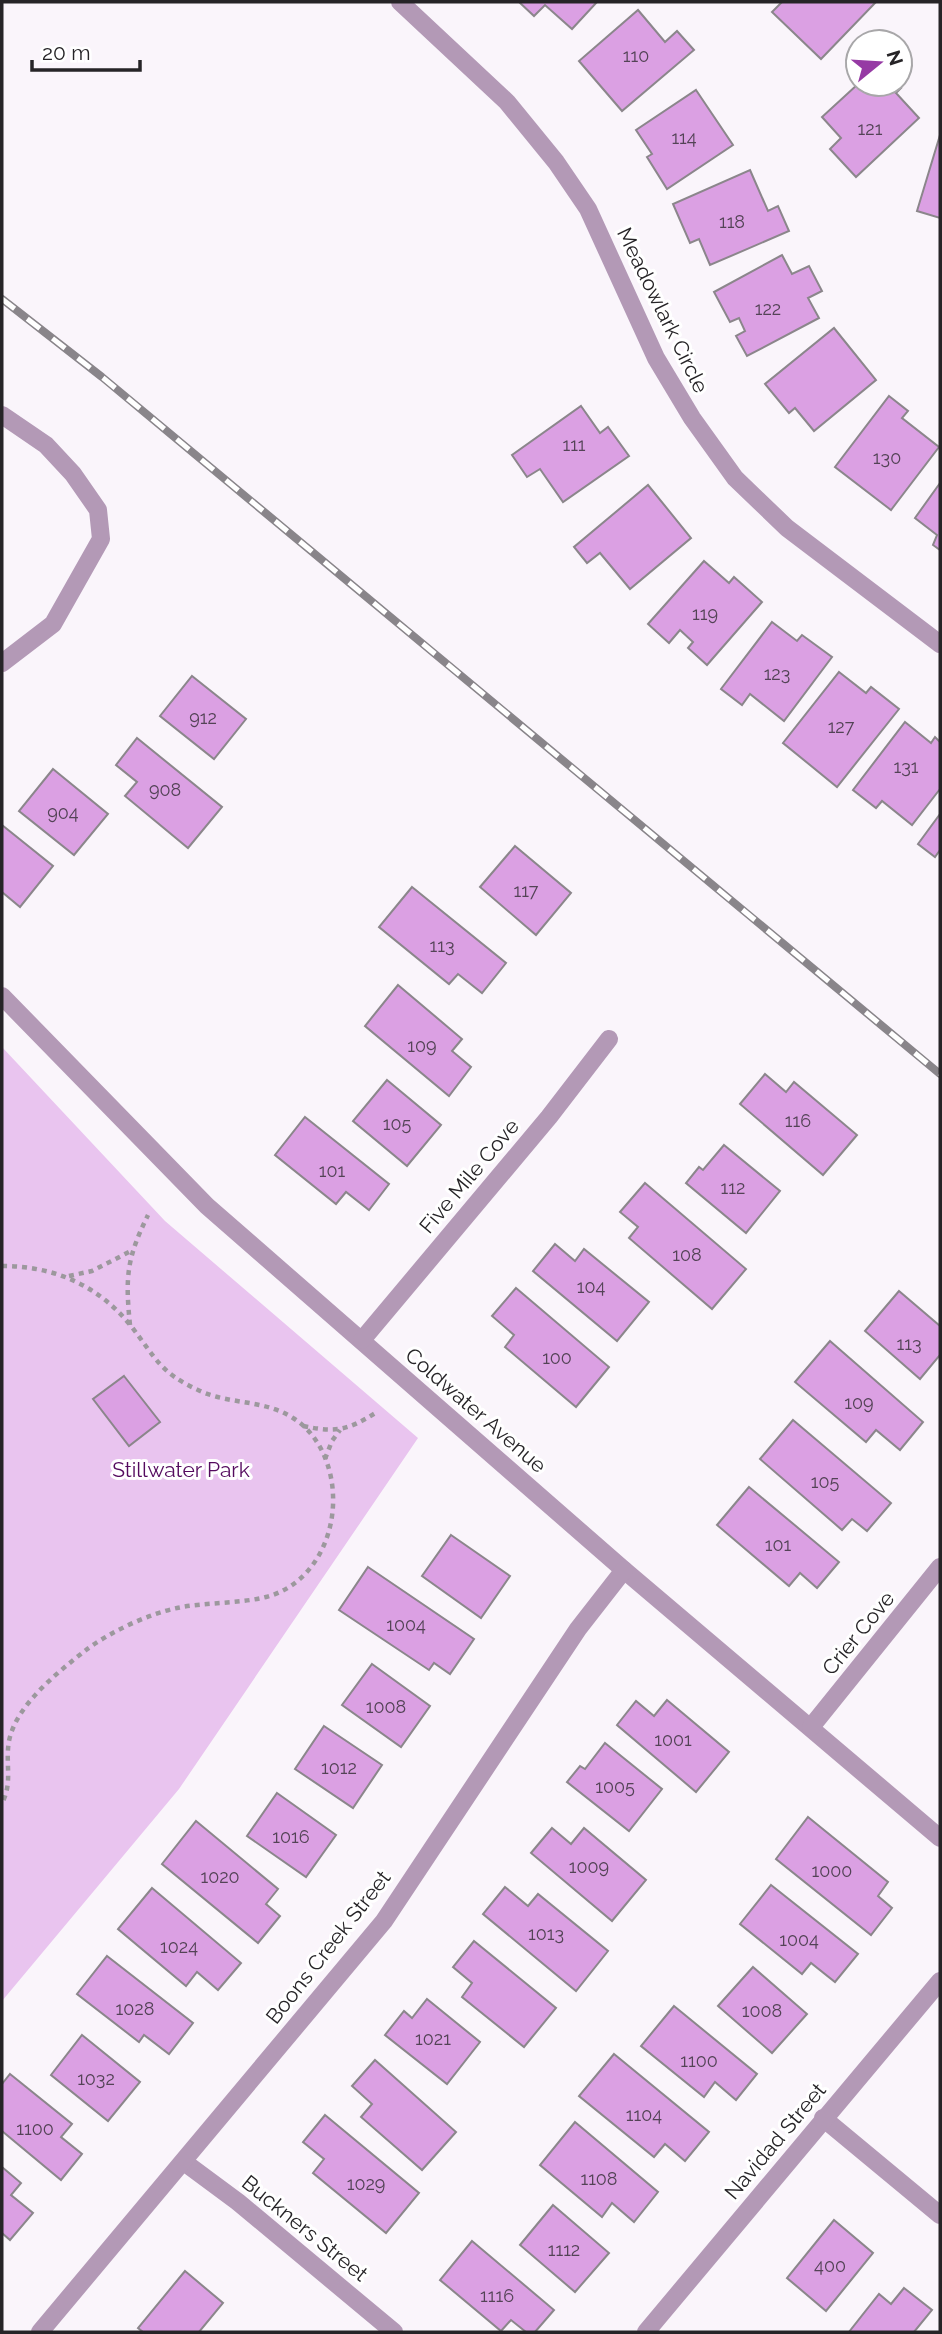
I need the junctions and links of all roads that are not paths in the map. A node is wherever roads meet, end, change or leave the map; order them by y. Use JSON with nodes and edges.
{"nodes":[{"id":1,"x":400,"y":2,"type":"edge"},
{"id":2,"x":2,"y":415,"type":"edge"},
{"id":3,"x":940,"y":644,"type":"edge"},
{"id":4,"x":2,"y":663,"type":"edge"},
{"id":5,"x":2,"y":996,"type":"edge"},
{"id":6,"x":609,"y":1039,"type":"dead end"},
{"id":7,"x":362,"y":1340,"type":"junction"},
{"id":8,"x":940,"y":1567,"type":"edge"},
{"id":9,"x":624,"y":1570,"type":"junction"},
{"id":10,"x":811,"y":1727,"type":"junction"},
{"id":11,"x":940,"y":1838,"type":"edge"},
{"id":12,"x":940,"y":1981,"type":"edge"},
{"id":13,"x":823,"y":2118,"type":"junction"},
{"id":14,"x":184,"y":2162,"type":"junction"},
{"id":15,"x":940,"y":2215,"type":"edge"},
{"id":16,"x":40,"y":2332,"type":"edge"},
{"id":17,"x":394,"y":2332,"type":"edge"},
{"id":18,"x":646,"y":2332,"type":"edge"}],
"edges":[{"from":1,"to":3,"type":"street","name":"Meadowlark Circle"},
{"from":2,"to":4,"type":"street"},
{"from":5,"to":7,"type":"street","name":"Coldwater Avenue"},
{"from":6,"to":7,"type":"street","name":"Five Mile Cove"},
{"from":7,"to":9,"type":"street","name":"Coldwater Avenue"},
{"from":8,"to":10,"type":"street","name":"Crier Cove"},
{"from":9,"to":10,"type":"street","name":"Coldwater Avenue"},
{"from":9,"to":14,"type":"street","name":"Boons Creek Street"},
{"from":10,"to":11,"type":"street","name":"Coldwater Avenue"},
{"from":12,"to":13,"type":"street","name":"Navidad Street"},
{"from":13,"to":15,"type":"street"},
{"from":13,"to":18,"type":"street","name":"Navidad Street"},
{"from":14,"to":16,"type":"street","name":"Boons Creek Street"},
{"from":14,"to":17,"type":"street","name":"Buckners Street"}]}
